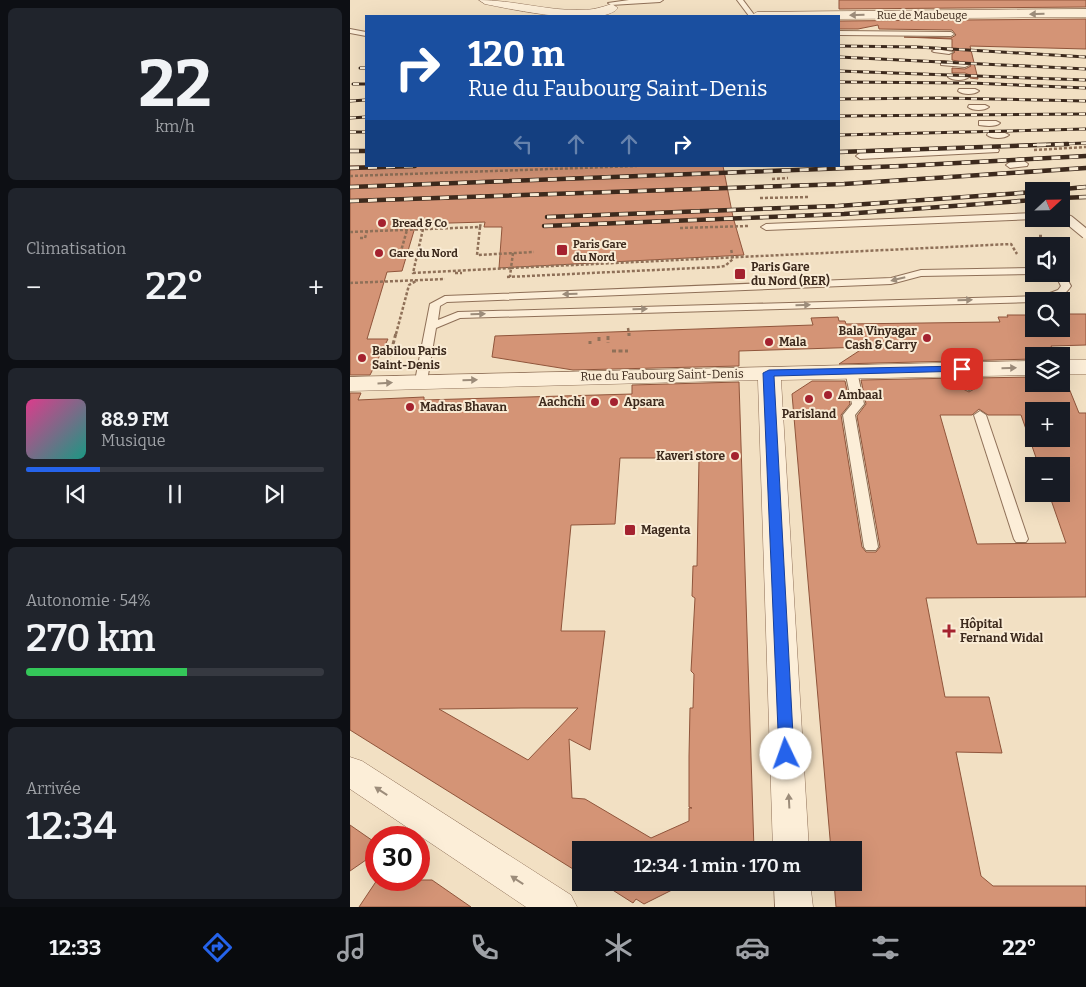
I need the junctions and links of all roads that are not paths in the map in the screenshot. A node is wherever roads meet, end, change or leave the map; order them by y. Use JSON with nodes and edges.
{"nodes":[{"id":1,"x":485,"y":0,"type":"edge"},
{"id":2,"x":660,"y":0,"type":"edge"},
{"id":3,"x":740,"y":0,"type":"edge"},
{"id":4,"x":611,"y":4,"type":"edge"},
{"id":5,"x":1086,"y":13,"type":"edge"},
{"id":6,"x":561,"y":14,"type":"edge"},
{"id":7,"x":628,"y":15,"type":"edge"},
{"id":8,"x":751,"y":15,"type":"edge"},
{"id":9,"x":840,"y":17,"type":"edge"},
{"id":10,"x":350,"y":31,"type":"edge"},
{"id":11,"x":365,"y":34,"type":"edge"},
{"id":12,"x":950,"y":34,"type":"dead end"},
{"id":13,"x":840,"y":35,"type":"edge"},
{"id":14,"x":840,"y":35,"type":"edge"},
{"id":15,"x":918,"y":39,"type":"dead end"},
{"id":16,"x":936,"y":51,"type":"dead end"},
{"id":17,"x":949,"y":52,"type":"dead end"},
{"id":18,"x":944,"y":64,"type":"dead end"},
{"id":19,"x":965,"y":64,"type":"dead end"},
{"id":20,"x":952,"y":77,"type":"dead end"},
{"id":21,"x":965,"y":77,"type":"dead end"},
{"id":22,"x":962,"y":91,"type":"dead end"},
{"id":23,"x":975,"y":92,"type":"dead end"},
{"id":24,"x":972,"y":107,"type":"dead end"},
{"id":25,"x":986,"y":107,"type":"dead end"},
{"id":26,"x":982,"y":123,"type":"dead end"},
{"id":27,"x":996,"y":123,"type":"dead end"},
{"id":28,"x":991,"y":135,"type":"dead end"},
{"id":29,"x":1004,"y":135,"type":"dead end"},
{"id":30,"x":995,"y":150,"type":"dead end"},
{"id":31,"x":860,"y":156,"type":"dead end"},
{"id":32,"x":1024,"y":164,"type":"dead end"},
{"id":33,"x":1010,"y":165,"type":"dead end"},
{"id":34,"x":1025,"y":216,"type":"edge"},
{"id":35,"x":1070,"y":221,"type":"edge"},
{"id":36,"x":766,"y":227,"type":"dead end"},
{"id":37,"x":1086,"y":234,"type":"edge"},
{"id":38,"x":1025,"y":271,"type":"edge"},
{"id":39,"x":1064,"y":282,"type":"edge"},
{"id":40,"x":431,"y":326,"type":"junction"},
{"id":41,"x":1086,"y":367,"type":"edge"},
{"id":42,"x":1070,"y":368,"type":"edge"},
{"id":43,"x":1025,"y":369,"type":"edge"},
{"id":44,"x":851,"y":371,"type":"junction"},
{"id":45,"x":769,"y":373,"type":"junction"},
{"id":46,"x":421,"y":381,"type":"junction"},
{"id":47,"x":350,"y":384,"type":"edge"},
{"id":48,"x":980,"y":415,"type":"dead end"},
{"id":49,"x":1020,"y":539,"type":"dead end"},
{"id":50,"x":871,"y":547,"type":"dead end"},
{"id":51,"x":350,"y":771,"type":"edge"},
{"id":52,"x":791,"y":841,"type":"edge"},
{"id":53,"x":793,"y":891,"type":"edge"},
{"id":54,"x":558,"y":907,"type":"edge"},
{"id":55,"x":794,"y":907,"type":"edge"}],
"edges":[{"from":1,"to":6,"type":"street"},
{"from":2,"to":4,"type":"lane"},
{"from":3,"to":8,"type":"lane"},
{"from":4,"to":6,"type":"street"},
{"from":4,"to":7,"type":"street"},
{"from":5,"to":9,"type":"street","name":"Rue de Maubeuge","one_way":true},
{"from":10,"to":11,"type":"lane"},
{"from":12,"to":13,"type":"lane"},
{"from":14,"to":15,"type":"lane"},
{"from":16,"to":17,"type":"lane"},
{"from":18,"to":19,"type":"lane"},
{"from":20,"to":21,"type":"lane"},
{"from":22,"to":23,"type":"lane"},
{"from":24,"to":25,"type":"lane"},
{"from":26,"to":27,"type":"lane"},
{"from":28,"to":29,"type":"lane"},
{"from":30,"to":31,"type":"lane"},
{"from":32,"to":33,"type":"lane"},
{"from":34,"to":36,"type":"lane"},
{"from":35,"to":37,"type":"lane","bridge":true},
{"from":38,"to":40,"type":"lane","one_way":true},
{"from":40,"to":39,"type":"lane","one_way":true},
{"from":40,"to":46,"type":"lane"},
{"from":41,"to":42,"type":"street"},
{"from":44,"to":43,"type":"street","name":"Rue du Faubourg Saint-Denis","one_way":true},
{"from":44,"to":45,"type":"street","name":"Rue du Faubourg Saint-Denis"},
{"from":44,"to":50,"type":"lane"},
{"from":46,"to":45,"type":"street","name":"Rue du Faubourg Saint-Denis","one_way":true},
{"from":52,"to":45,"type":"street","one_way":true},
{"from":47,"to":46,"type":"street","name":"Rue du Faubourg Saint-Denis","one_way":true},
{"from":48,"to":49,"type":"lane"},
{"from":54,"to":51,"type":"street","one_way":true},
{"from":53,"to":55,"type":"street"}]}
